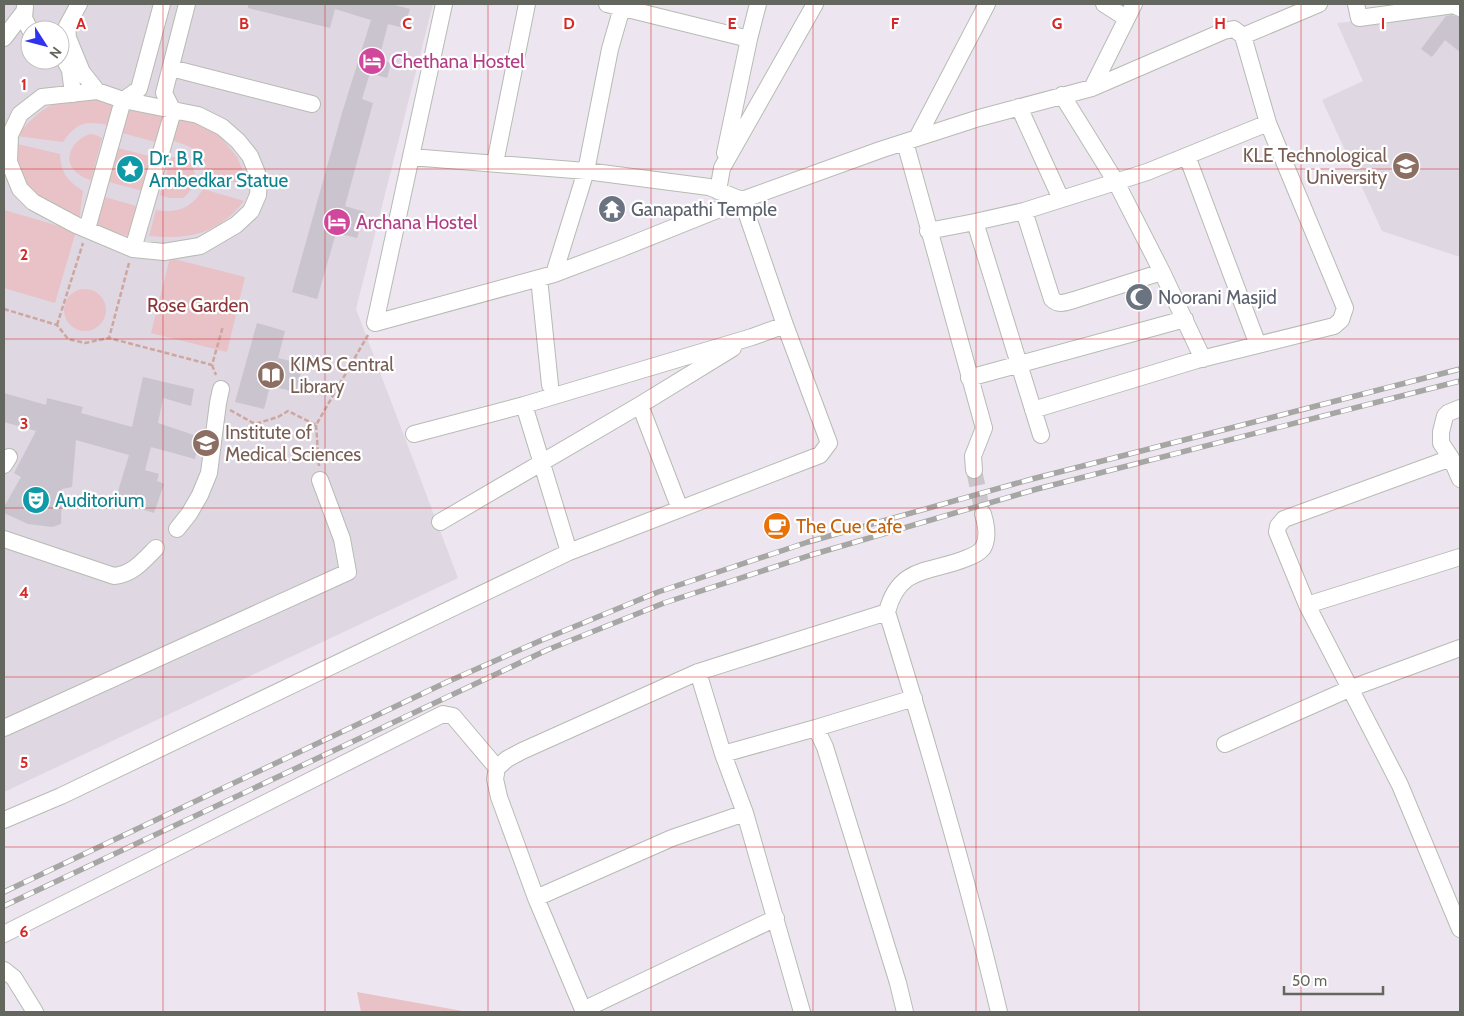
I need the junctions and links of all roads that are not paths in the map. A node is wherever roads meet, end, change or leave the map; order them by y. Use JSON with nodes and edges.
{"nodes":[{"id":1,"x":69,"y":4,"type":"edge"},
{"id":2,"x":79,"y":4,"type":"edge"},
{"id":3,"x":162,"y":4,"type":"edge"},
{"id":4,"x":187,"y":4,"type":"edge"},
{"id":5,"x":444,"y":4,"type":"edge"},
{"id":6,"x":528,"y":4,"type":"edge"},
{"id":7,"x":758,"y":4,"type":"edge"},
{"id":8,"x":815,"y":4,"type":"edge"},
{"id":9,"x":987,"y":4,"type":"edge"},
{"id":10,"x":1104,"y":4,"type":"edge"},
{"id":11,"x":1319,"y":4,"type":"edge"},
{"id":12,"x":1356,"y":4,"type":"edge"},
{"id":13,"x":617,"y":5,"type":"edge"},
{"id":14,"x":1460,"y":8,"type":"edge"},
{"id":15,"x":24,"y":9,"type":"edge"},
{"id":16,"x":1130,"y":11,"type":"edge"},
{"id":17,"x":68,"y":20,"type":"edge"},
{"id":18,"x":69,"y":20,"type":"edge"},
{"id":19,"x":20,"y":36,"type":"edge"},
{"id":20,"x":1243,"y":36,"type":"junction"},
{"id":21,"x":4,"y":38,"type":"edge"},
{"id":22,"x":748,"y":39,"type":"junction"},
{"id":23,"x":4,"y":42,"type":"edge"},
{"id":24,"x":70,"y":43,"type":"edge"},
{"id":25,"x":171,"y":68,"type":"junction"},
{"id":26,"x":70,"y":70,"type":"edge"},
{"id":27,"x":1092,"y":88,"type":"junction"},
{"id":28,"x":97,"y":92,"type":"junction"},
{"id":29,"x":72,"y":94,"type":"junction"},
{"id":30,"x":1062,"y":96,"type":"junction"},
{"id":31,"x":124,"y":99,"type":"junction"},
{"id":32,"x":312,"y":104,"type":"dead end"},
{"id":33,"x":1019,"y":107,"type":"junction"},
{"id":34,"x":173,"y":111,"type":"junction"},
{"id":35,"x":1268,"y":124,"type":"junction"},
{"id":36,"x":911,"y":140,"type":"junction"},
{"id":37,"x":1187,"y":156,"type":"junction"},
{"id":38,"x":412,"y":157,"type":"junction"},
{"id":39,"x":495,"y":163,"type":"junction"},
{"id":40,"x":722,"y":168,"type":"junction"},
{"id":41,"x":586,"y":171,"type":"junction"},
{"id":42,"x":1116,"y":182,"type":"junction"},
{"id":43,"x":718,"y":191,"type":"junction"},
{"id":44,"x":1061,"y":199,"type":"junction"},
{"id":45,"x":742,"y":200,"type":"junction"},
{"id":46,"x":1024,"y":210,"type":"junction"},
{"id":47,"x":975,"y":222,"type":"junction"},
{"id":48,"x":87,"y":229,"type":"junction"},
{"id":49,"x":928,"y":231,"type":"junction"},
{"id":50,"x":133,"y":249,"type":"junction"},
{"id":51,"x":1162,"y":272,"type":"junction"},
{"id":52,"x":546,"y":276,"type":"junction"},
{"id":53,"x":1185,"y":319,"type":"junction"},
{"id":54,"x":785,"y":325,"type":"junction"},
{"id":55,"x":752,"y":337,"type":"junction"},
{"id":56,"x":1258,"y":345,"type":"junction"},
{"id":57,"x":1203,"y":359,"type":"junction"},
{"id":58,"x":1019,"y":364,"type":"junction"},
{"id":59,"x":970,"y":378,"type":"junction"},
{"id":60,"x":550,"y":385,"type":"dead end"},
{"id":61,"x":220,"y":396,"type":"road end"},
{"id":62,"x":524,"y":405,"type":"junction"},
{"id":63,"x":640,"y":405,"type":"junction"},
{"id":64,"x":1460,"y":408,"type":"edge"},
{"id":65,"x":1033,"y":410,"type":"junction"},
{"id":66,"x":414,"y":434,"type":"dead end"},
{"id":67,"x":1041,"y":435,"type":"dead end"},
{"id":68,"x":1451,"y":458,"type":"junction"},
{"id":69,"x":541,"y":463,"type":"junction"},
{"id":70,"x":974,"y":470,"type":"tunnel mouth"},
{"id":71,"x":320,"y":480,"type":"road end"},
{"id":72,"x":1460,"y":480,"type":"edge"},
{"id":73,"x":680,"y":509,"type":"junction"},
{"id":74,"x":984,"y":514,"type":"tunnel mouth"},
{"id":75,"x":440,"y":522,"type":"dead end"},
{"id":76,"x":177,"y":529,"type":"dead end"},
{"id":77,"x":4,"y":539,"type":"edge"},
{"id":78,"x":156,"y":548,"type":"dead end"},
{"id":79,"x":569,"y":552,"type":"junction"},
{"id":80,"x":1460,"y":557,"type":"edge"},
{"id":81,"x":1307,"y":605,"type":"junction"},
{"id":82,"x":886,"y":612,"type":"junction"},
{"id":83,"x":1460,"y":648,"type":"edge"},
{"id":84,"x":698,"y":672,"type":"junction"},
{"id":85,"x":1349,"y":689,"type":"junction"},
{"id":86,"x":914,"y":698,"type":"junction"},
{"id":87,"x":4,"y":728,"type":"edge"},
{"id":88,"x":816,"y":728,"type":"junction"},
{"id":89,"x":1225,"y":744,"type":"dead end"},
{"id":90,"x":723,"y":754,"type":"junction"},
{"id":91,"x":498,"y":768,"type":"junction"},
{"id":92,"x":745,"y":813,"type":"junction"},
{"id":93,"x":4,"y":820,"type":"edge"},
{"id":94,"x":536,"y":898,"type":"junction"},
{"id":95,"x":776,"y":918,"type":"junction"},
{"id":96,"x":1460,"y":929,"type":"edge"},
{"id":97,"x":4,"y":934,"type":"edge"},
{"id":98,"x":4,"y":970,"type":"edge"},
{"id":99,"x":584,"y":1011,"type":"edge"},
{"id":100,"x":35,"y":1012,"type":"edge"},
{"id":101,"x":802,"y":1012,"type":"edge"},
{"id":102,"x":905,"y":1012,"type":"edge"},
{"id":103,"x":998,"y":1012,"type":"edge"}],
"edges":[{"from":1,"to":17,"type":"street"},
{"from":2,"to":18,"type":"street"},
{"from":3,"to":31,"type":"street"},
{"from":4,"to":25,"type":"street"},
{"from":5,"to":38,"type":"street"},
{"from":6,"to":39,"type":"street"},
{"from":7,"to":22,"type":"street"},
{"from":8,"to":40,"type":"street"},
{"from":9,"to":36,"type":"street"},
{"from":10,"to":16,"type":"street"},
{"from":11,"to":20,"type":"street"},
{"from":12,"to":14,"type":"street"},
{"from":13,"to":22,"type":"street"},
{"from":13,"to":41,"type":"street"},
{"from":15,"to":21,"type":"street"},
{"from":16,"to":27,"type":"street"},
{"from":19,"to":23,"type":"street"},
{"from":20,"to":27,"type":"street"},
{"from":20,"to":35,"type":"street"},
{"from":22,"to":40,"type":"street"},
{"from":24,"to":28,"type":"street"},
{"from":25,"to":32,"type":"street"},
{"from":25,"to":34,"type":"street"},
{"from":26,"to":29,"type":"street"},
{"from":27,"to":30,"type":"street"},
{"from":28,"to":29,"type":"street"},
{"from":28,"to":31,"type":"street"},
{"from":29,"to":48,"type":"street"},
{"from":30,"to":33,"type":"street"},
{"from":30,"to":42,"type":"street"},
{"from":31,"to":34,"type":"street"},
{"from":31,"to":48,"type":"street"},
{"from":33,"to":36,"type":"street"},
{"from":33,"to":44,"type":"street"},
{"from":34,"to":50,"type":"street"},
{"from":34,"to":50,"type":"street"},
{"from":35,"to":37,"type":"street"},
{"from":35,"to":56,"type":"street"},
{"from":36,"to":45,"type":"street"},
{"from":36,"to":49,"type":"street"},
{"from":37,"to":42,"type":"street"},
{"from":37,"to":56,"type":"street"},
{"from":38,"to":39,"type":"street"},
{"from":38,"to":52,"type":"street"},
{"from":39,"to":41,"type":"street"},
{"from":40,"to":43,"type":"street"},
{"from":41,"to":43,"type":"street"},
{"from":41,"to":52,"type":"street"},
{"from":42,"to":44,"type":"street"},
{"from":42,"to":51,"type":"street"},
{"from":43,"to":45,"type":"street"},
{"from":44,"to":46,"type":"street"},
{"from":45,"to":52,"type":"street"},
{"from":45,"to":54,"type":"street"},
{"from":46,"to":47,"type":"street"},
{"from":46,"to":51,"type":"street"},
{"from":47,"to":49,"type":"street"},
{"from":47,"to":58,"type":"street"},
{"from":48,"to":50,"type":"street"},
{"from":49,"to":59,"type":"street"},
{"from":51,"to":53,"type":"street"},
{"from":52,"to":60,"type":"street"},
{"from":53,"to":57,"type":"street"},
{"from":53,"to":58,"type":"street"},
{"from":54,"to":55,"type":"street"},
{"from":54,"to":73,"type":"street"},
{"from":55,"to":62,"type":"street"},
{"from":55,"to":63,"type":"street"},
{"from":56,"to":57,"type":"street"},
{"from":57,"to":65,"type":"street"},
{"from":58,"to":59,"type":"street"},
{"from":58,"to":65,"type":"street"},
{"from":59,"to":70,"type":"street"},
{"from":61,"to":76,"type":"street"},
{"from":62,"to":66,"type":"street"},
{"from":62,"to":69,"type":"street"},
{"from":63,"to":69,"type":"street"},
{"from":63,"to":73,"type":"street"},
{"from":64,"to":68,"type":"street"},
{"from":65,"to":67,"type":"street"},
{"from":68,"to":72,"type":"street"},
{"from":68,"to":81,"type":"street"},
{"from":69,"to":75,"type":"street"},
{"from":69,"to":79,"type":"street"},
{"from":71,"to":87,"type":"street"},
{"from":73,"to":79,"type":"street"},
{"from":74,"to":82,"type":"street"},
{"from":77,"to":78,"type":"street"},
{"from":79,"to":93,"type":"street"},
{"from":80,"to":81,"type":"street"},
{"from":81,"to":85,"type":"street"},
{"from":82,"to":84,"type":"street"},
{"from":82,"to":86,"type":"street"},
{"from":83,"to":85,"type":"street"},
{"from":84,"to":90,"type":"street"},
{"from":84,"to":91,"type":"street"},
{"from":85,"to":89,"type":"street"},
{"from":85,"to":96,"type":"street"},
{"from":86,"to":88,"type":"street"},
{"from":86,"to":103,"type":"street"},
{"from":88,"to":90,"type":"street"},
{"from":88,"to":102,"type":"street"},
{"from":90,"to":92,"type":"street"},
{"from":91,"to":94,"type":"street"},
{"from":91,"to":97,"type":"street"},
{"from":92,"to":94,"type":"street"},
{"from":92,"to":95,"type":"street"},
{"from":94,"to":99,"type":"street"},
{"from":95,"to":99,"type":"street"},
{"from":95,"to":101,"type":"street"},
{"from":98,"to":100,"type":"street"}]}
